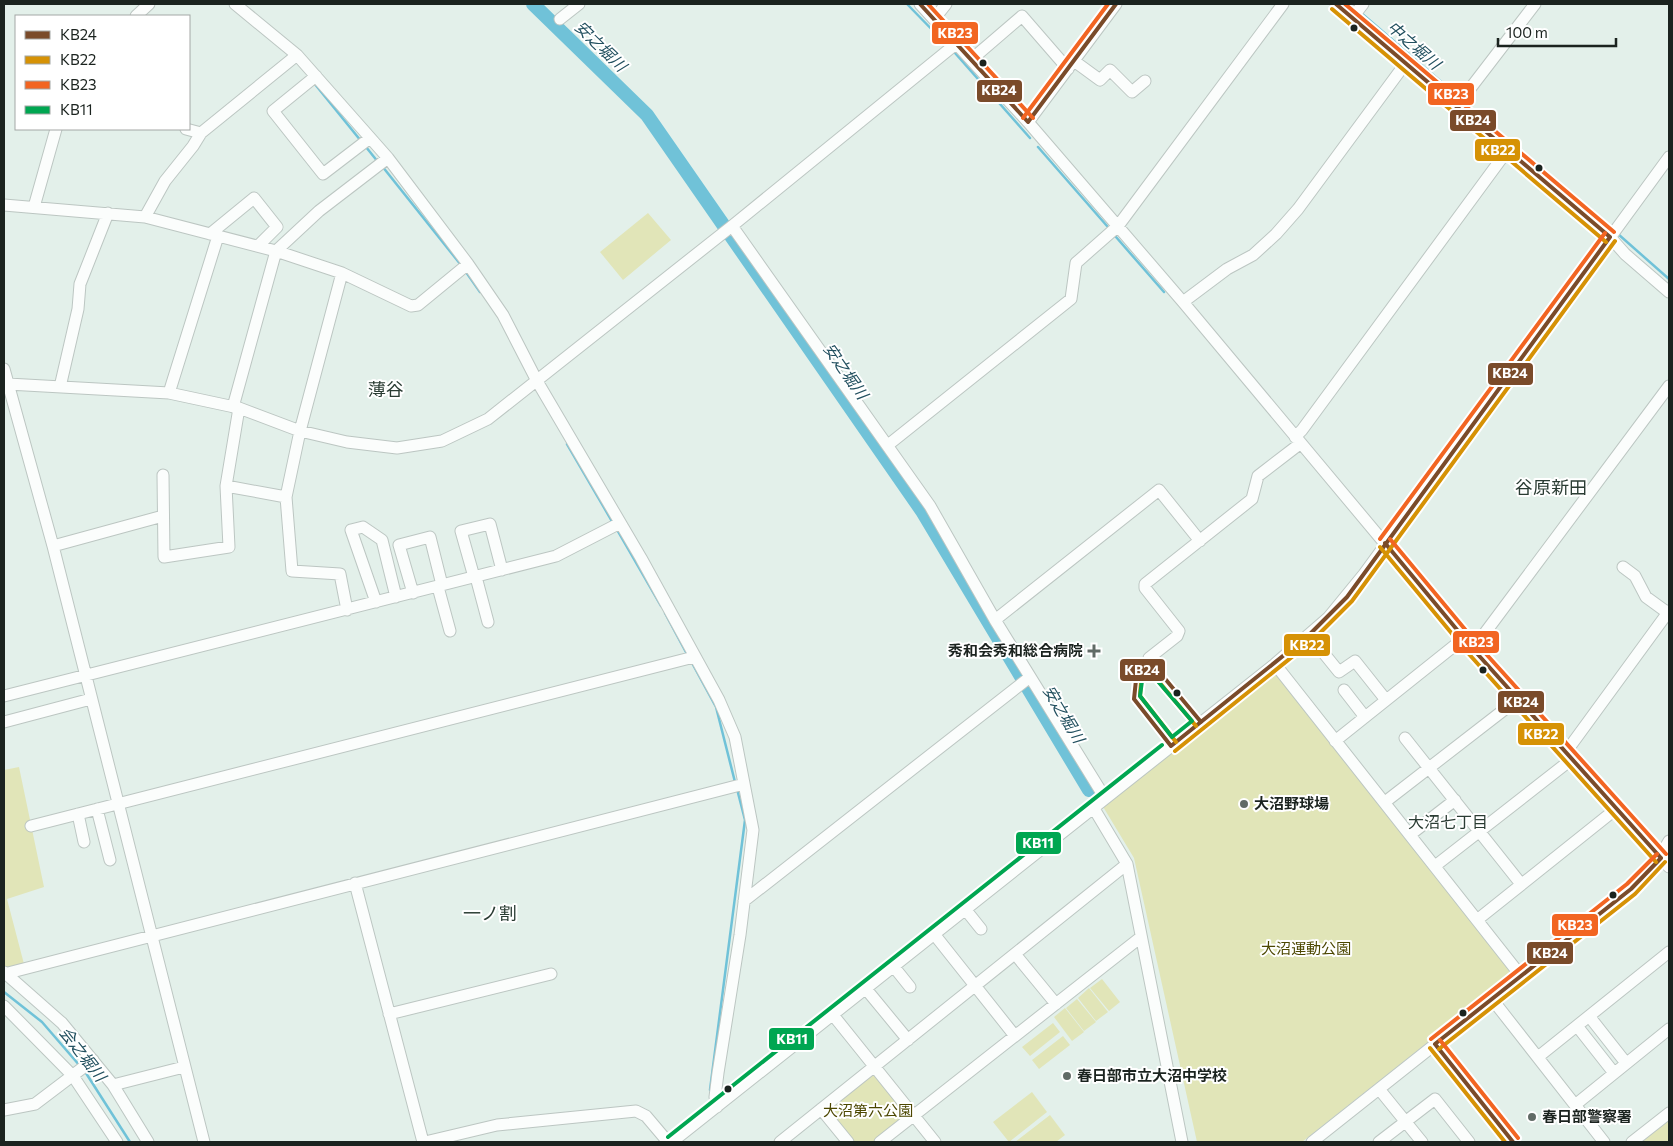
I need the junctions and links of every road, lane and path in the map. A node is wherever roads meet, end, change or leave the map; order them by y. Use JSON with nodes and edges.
{"nodes":[{"id":1,"x":148,"y":4,"type":"edge"},
{"id":2,"x":235,"y":4,"type":"edge"},
{"id":3,"x":579,"y":4,"type":"edge"},
{"id":4,"x":920,"y":4,"type":"edge"},
{"id":5,"x":946,"y":4,"type":"edge"},
{"id":6,"x":1116,"y":4,"type":"edge"},
{"id":7,"x":1283,"y":4,"type":"edge"},
{"id":8,"x":1336,"y":4,"type":"edge"},
{"id":9,"x":1363,"y":4,"type":"edge"},
{"id":10,"x":1535,"y":4,"type":"edge"},
{"id":11,"x":137,"y":15,"type":"edge"},
{"id":12,"x":935,"y":18,"type":"junction"},
{"id":13,"x":1352,"y":18,"type":"junction"},
{"id":14,"x":560,"y":19,"type":"dead end"},
{"id":15,"x":957,"y":43,"type":"junction"},
{"id":16,"x":297,"y":55,"type":"junction"},
{"id":17,"x":972,"y":59,"type":"junction"},
{"id":18,"x":1405,"y":64,"type":"junction"},
{"id":19,"x":1071,"y":65,"type":"junction"},
{"id":20,"x":316,"y":76,"type":"junction"},
{"id":21,"x":1145,"y":81,"type":"dead end"},
{"id":22,"x":1456,"y":107,"type":"junction"},
{"id":23,"x":1028,"y":122,"type":"junction"},
{"id":24,"x":56,"y":130,"type":"edge"},
{"id":25,"x":190,"y":130,"type":"edge"},
{"id":26,"x":201,"y":133,"type":"junction"},
{"id":27,"x":370,"y":138,"type":"junction"},
{"id":28,"x":1507,"y":151,"type":"junction"},
{"id":29,"x":1669,"y":157,"type":"edge"},
{"id":30,"x":388,"y":158,"type":"junction"},
{"id":31,"x":4,"y":205,"type":"edge"},
{"id":32,"x":34,"y":208,"type":"junction"},
{"id":33,"x":108,"y":213,"type":"junction"},
{"id":34,"x":145,"y":217,"type":"junction"},
{"id":35,"x":732,"y":226,"type":"junction"},
{"id":36,"x":1118,"y":226,"type":"junction"},
{"id":37,"x":214,"y":235,"type":"junction"},
{"id":38,"x":1610,"y":237,"type":"junction"},
{"id":39,"x":258,"y":246,"type":"junction"},
{"id":40,"x":276,"y":251,"type":"junction"},
{"id":41,"x":468,"y":264,"type":"junction"},
{"id":42,"x":342,"y":272,"type":"junction"},
{"id":43,"x":1669,"y":292,"type":"edge"},
{"id":44,"x":1183,"y":302,"type":"junction"},
{"id":45,"x":4,"y":369,"type":"edge"},
{"id":46,"x":537,"y":382,"type":"junction"},
{"id":47,"x":6,"y":384,"type":"edge"},
{"id":48,"x":1669,"y":386,"type":"edge"},
{"id":49,"x":60,"y":387,"type":"junction"},
{"id":50,"x":169,"y":393,"type":"junction"},
{"id":51,"x":236,"y":408,"type":"junction"},
{"id":52,"x":300,"y":431,"type":"junction"},
{"id":53,"x":1298,"y":440,"type":"junction"},
{"id":54,"x":888,"y":445,"type":"junction"},
{"id":55,"x":163,"y":475,"type":"dead end"},
{"id":56,"x":226,"y":486,"type":"junction"},
{"id":57,"x":286,"y":497,"type":"junction"},
{"id":58,"x":163,"y":516,"type":"junction"},
{"id":59,"x":620,"y":523,"type":"junction"},
{"id":60,"x":1200,"y":541,"type":"junction"},
{"id":61,"x":1386,"y":543,"type":"junction"},
{"id":62,"x":53,"y":546,"type":"junction"},
{"id":63,"x":1623,"y":567,"type":"dead end"},
{"id":64,"x":502,"y":570,"type":"junction"},
{"id":65,"x":475,"y":577,"type":"junction"},
{"id":66,"x":440,"y":586,"type":"junction"},
{"id":67,"x":413,"y":593,"type":"junction"},
{"id":68,"x":396,"y":597,"type":"junction"},
{"id":69,"x":376,"y":602,"type":"junction"},
{"id":70,"x":347,"y":610,"type":"junction"},
{"id":71,"x":1669,"y":612,"type":"edge"},
{"id":72,"x":995,"y":620,"type":"junction"},
{"id":73,"x":488,"y":622,"type":"dead end"},
{"id":74,"x":450,"y":631,"type":"dead end"},
{"id":75,"x":1309,"y":635,"type":"junction"},
{"id":76,"x":1464,"y":638,"type":"junction"},
{"id":77,"x":1473,"y":650,"type":"junction"},
{"id":78,"x":694,"y":657,"type":"junction"},
{"id":79,"x":1150,"y":662,"type":"dead end"},
{"id":80,"x":1275,"y":664,"type":"junction"},
{"id":81,"x":85,"y":675,"type":"junction"},
{"id":82,"x":1030,"y":677,"type":"junction"},
{"id":83,"x":1344,"y":690,"type":"dead end"},
{"id":84,"x":4,"y":696,"type":"edge"},
{"id":85,"x":1518,"y":698,"type":"junction"},
{"id":86,"x":91,"y":699,"type":"junction"},
{"id":87,"x":1386,"y":700,"type":"junction"},
{"id":88,"x":1365,"y":716,"type":"junction"},
{"id":89,"x":4,"y":722,"type":"edge"},
{"id":90,"x":1405,"y":738,"type":"dead end"},
{"id":91,"x":1335,"y":740,"type":"junction"},
{"id":92,"x":1569,"y":755,"type":"junction"},
{"id":93,"x":1430,"y":768,"type":"junction"},
{"id":94,"x":744,"y":784,"type":"junction"},
{"id":95,"x":1105,"y":798,"type":"junction"},
{"id":96,"x":1455,"y":800,"type":"junction"},
{"id":97,"x":1386,"y":802,"type":"junction"},
{"id":98,"x":118,"y":804,"type":"junction"},
{"id":99,"x":1093,"y":808,"type":"junction"},
{"id":100,"x":98,"y":809,"type":"junction"},
{"id":101,"x":1616,"y":809,"type":"junction"},
{"id":102,"x":78,"y":814,"type":"junction"},
{"id":103,"x":31,"y":826,"type":"dead end"},
{"id":104,"x":1480,"y":832,"type":"junction"},
{"id":105,"x":1410,"y":834,"type":"junction"},
{"id":106,"x":1669,"y":841,"type":"edge"},
{"id":107,"x":84,"y":842,"type":"dead end"},
{"id":108,"x":1661,"y":858,"type":"junction"},
{"id":109,"x":110,"y":860,"type":"dead end"},
{"id":110,"x":1128,"y":864,"type":"junction"},
{"id":111,"x":1435,"y":866,"type":"junction"},
{"id":112,"x":1669,"y":867,"type":"edge"},
{"id":113,"x":355,"y":883,"type":"junction"},
{"id":114,"x":1521,"y":884,"type":"junction"},
{"id":115,"x":744,"y":901,"type":"junction"},
{"id":116,"x":965,"y":909,"type":"junction"},
{"id":117,"x":1477,"y":920,"type":"junction"},
{"id":118,"x":981,"y":929,"type":"dead end"},
{"id":119,"x":934,"y":934,"type":"junction"},
{"id":120,"x":152,"y":936,"type":"junction"},
{"id":121,"x":1141,"y":937,"type":"junction"},
{"id":122,"x":1015,"y":954,"type":"junction"},
{"id":123,"x":1667,"y":957,"type":"edge"},
{"id":124,"x":894,"y":966,"type":"junction"},
{"id":125,"x":4,"y":973,"type":"edge"},
{"id":126,"x":551,"y":974,"type":"dead end"},
{"id":127,"x":1521,"y":976,"type":"junction"},
{"id":128,"x":975,"y":985,"type":"junction"},
{"id":129,"x":910,"y":986,"type":"dead end"},
{"id":130,"x":866,"y":989,"type":"junction"},
{"id":131,"x":1492,"y":999,"type":"junction"},
{"id":132,"x":1056,"y":1004,"type":"junction"},
{"id":133,"x":4,"y":1006,"type":"edge"},
{"id":134,"x":390,"y":1014,"type":"junction"},
{"id":135,"x":833,"y":1016,"type":"junction"},
{"id":136,"x":1589,"y":1016,"type":"junction"},
{"id":137,"x":1576,"y":1026,"type":"junction"},
{"id":138,"x":1669,"y":1029,"type":"edge"},
{"id":139,"x":1015,"y":1036,"type":"junction"},
{"id":140,"x":908,"y":1040,"type":"junction"},
{"id":141,"x":1435,"y":1044,"type":"junction"},
{"id":142,"x":1538,"y":1057,"type":"junction"},
{"id":143,"x":89,"y":1063,"type":"junction"},
{"id":144,"x":1626,"y":1063,"type":"junction"},
{"id":145,"x":875,"y":1066,"type":"junction"},
{"id":146,"x":184,"y":1067,"type":"junction"},
{"id":147,"x":1614,"y":1073,"type":"junction"},
{"id":148,"x":74,"y":1075,"type":"junction"},
{"id":149,"x":113,"y":1085,"type":"junction"},
{"id":150,"x":1379,"y":1089,"type":"junction"},
{"id":151,"x":1575,"y":1104,"type":"junction"},
{"id":152,"x":717,"y":1107,"type":"junction"},
{"id":153,"x":821,"y":1109,"type":"junction"},
{"id":154,"x":4,"y":1110,"type":"edge"},
{"id":155,"x":1669,"y":1113,"type":"edge"},
{"id":156,"x":913,"y":1116,"type":"junction"},
{"id":157,"x":1406,"y":1122,"type":"junction"},
{"id":158,"x":1636,"y":1141,"type":"edge"},
{"id":159,"x":116,"y":1142,"type":"edge"},
{"id":160,"x":148,"y":1142,"type":"edge"},
{"id":161,"x":204,"y":1142,"type":"edge"},
{"id":162,"x":424,"y":1142,"type":"edge"},
{"id":163,"x":668,"y":1142,"type":"edge"},
{"id":164,"x":672,"y":1142,"type":"edge"},
{"id":165,"x":780,"y":1142,"type":"edge"},
{"id":166,"x":848,"y":1142,"type":"edge"},
{"id":167,"x":880,"y":1142,"type":"edge"},
{"id":168,"x":934,"y":1142,"type":"edge"},
{"id":169,"x":1182,"y":1142,"type":"edge"},
{"id":170,"x":1312,"y":1142,"type":"edge"},
{"id":171,"x":1379,"y":1142,"type":"edge"},
{"id":172,"x":1422,"y":1142,"type":"edge"},
{"id":173,"x":1469,"y":1142,"type":"edge"},
{"id":174,"x":1512,"y":1142,"type":"edge"},
{"id":175,"x":1604,"y":1142,"type":"edge"}],
"edges":[{"from":1,"to":11,"type":"street"},
{"from":2,"to":16,"type":"street"},
{"from":3,"to":14,"type":"street"},
{"from":4,"to":12,"type":"street"},
{"from":5,"to":12,"type":"street"},
{"from":6,"to":19,"type":"street"},
{"from":7,"to":36,"type":"street"},
{"from":8,"to":13,"type":"street"},
{"from":9,"to":13,"type":"street"},
{"from":10,"to":22,"type":"street"},
{"from":12,"to":15,"type":"street"},
{"from":13,"to":18,"type":"street"},
{"from":15,"to":17,"type":"street"},
{"from":15,"to":35,"type":"street"},
{"from":16,"to":20,"type":"street"},
{"from":16,"to":26,"type":"street"},
{"from":17,"to":19,"type":"street"},
{"from":17,"to":23,"type":"street"},
{"from":18,"to":22,"type":"street"},
{"from":18,"to":44,"type":"street"},
{"from":19,"to":21,"type":"street"},
{"from":19,"to":23,"type":"street"},
{"from":20,"to":27,"type":"street"},
{"from":20,"to":27,"type":"street"},
{"from":22,"to":28,"type":"street"},
{"from":23,"to":36,"type":"street"},
{"from":24,"to":32,"type":"street"},
{"from":25,"to":26,"type":"street"},
{"from":26,"to":34,"type":"street"},
{"from":27,"to":30,"type":"street"},
{"from":28,"to":38,"type":"street"},
{"from":28,"to":53,"type":"street"},
{"from":29,"to":38,"type":"street"},
{"from":30,"to":40,"type":"street"},
{"from":30,"to":41,"type":"street"},
{"from":31,"to":32,"type":"street"},
{"from":32,"to":33,"type":"street"},
{"from":33,"to":34,"type":"street"},
{"from":33,"to":49,"type":"street"},
{"from":34,"to":37,"type":"street"},
{"from":35,"to":46,"type":"street"},
{"from":35,"to":54,"type":"street"},
{"from":36,"to":44,"type":"street"},
{"from":36,"to":54,"type":"street"},
{"from":37,"to":39,"type":"street"},
{"from":37,"to":39,"type":"street"},
{"from":37,"to":50,"type":"street"},
{"from":38,"to":43,"type":"street"},
{"from":38,"to":61,"type":"street"},
{"from":39,"to":40,"type":"street"},
{"from":40,"to":42,"type":"street"},
{"from":40,"to":51,"type":"street"},
{"from":41,"to":42,"type":"street"},
{"from":41,"to":46,"type":"street"},
{"from":42,"to":52,"type":"street"},
{"from":44,"to":53,"type":"street"},
{"from":45,"to":47,"type":"street"},
{"from":46,"to":52,"type":"street"},
{"from":46,"to":59,"type":"street"},
{"from":47,"to":49,"type":"street"},
{"from":47,"to":62,"type":"street"},
{"from":48,"to":77,"type":"street"},
{"from":49,"to":50,"type":"street"},
{"from":50,"to":51,"type":"street"},
{"from":51,"to":52,"type":"street"},
{"from":51,"to":56,"type":"street"},
{"from":52,"to":57,"type":"street"},
{"from":53,"to":60,"type":"street"},
{"from":53,"to":61,"type":"street"},
{"from":54,"to":72,"type":"street"},
{"from":55,"to":58,"type":"street"},
{"from":56,"to":57,"type":"street"},
{"from":56,"to":58,"type":"street"},
{"from":57,"to":70,"type":"street"},
{"from":58,"to":62,"type":"street"},
{"from":59,"to":64,"type":"street"},
{"from":59,"to":78,"type":"street"},
{"from":60,"to":72,"type":"street"},
{"from":60,"to":79,"type":"street"},
{"from":61,"to":75,"type":"street"},
{"from":61,"to":76,"type":"street"},
{"from":62,"to":81,"type":"street"},
{"from":63,"to":71,"type":"street"},
{"from":64,"to":65,"type":"street"},
{"from":64,"to":65,"type":"street"},
{"from":65,"to":66,"type":"street"},
{"from":65,"to":73,"type":"street"},
{"from":66,"to":67,"type":"street"},
{"from":66,"to":67,"type":"street"},
{"from":66,"to":74,"type":"street"},
{"from":67,"to":68,"type":"street"},
{"from":68,"to":69,"type":"street"},
{"from":68,"to":69,"type":"street"},
{"from":69,"to":70,"type":"street"},
{"from":70,"to":81,"type":"street"},
{"from":71,"to":92,"type":"street"},
{"from":72,"to":82,"type":"street"},
{"from":75,"to":80,"type":"street"},
{"from":75,"to":87,"type":"street"},
{"from":76,"to":77,"type":"street"},
{"from":76,"to":87,"type":"street"},
{"from":77,"to":85,"type":"street"},
{"from":78,"to":94,"type":"street"},
{"from":78,"to":98,"type":"street"},
{"from":80,"to":91,"type":"street"},
{"from":80,"to":95,"type":"street"},
{"from":81,"to":84,"type":"street"},
{"from":81,"to":86,"type":"street"},
{"from":82,"to":95,"type":"street"},
{"from":82,"to":115,"type":"street"},
{"from":83,"to":88,"type":"street"},
{"from":85,"to":92,"type":"street"},
{"from":85,"to":93,"type":"street"},
{"from":86,"to":89,"type":"street"},
{"from":86,"to":98,"type":"street"},
{"from":87,"to":88,"type":"street"},
{"from":88,"to":91,"type":"street"},
{"from":90,"to":93,"type":"street"},
{"from":91,"to":97,"type":"street"},
{"from":92,"to":101,"type":"street"},
{"from":92,"to":104,"type":"street"},
{"from":93,"to":96,"type":"street"},
{"from":93,"to":97,"type":"street"},
{"from":94,"to":113,"type":"street"},
{"from":94,"to":115,"type":"street"},
{"from":95,"to":99,"type":"street"},
{"from":96,"to":104,"type":"street"},
{"from":96,"to":105,"type":"street"},
{"from":97,"to":105,"type":"street"},
{"from":98,"to":100,"type":"street"},
{"from":98,"to":120,"type":"street"},
{"from":99,"to":110,"type":"street"},
{"from":99,"to":116,"type":"street"},
{"from":100,"to":102,"type":"street"},
{"from":100,"to":109,"type":"street"},
{"from":101,"to":108,"type":"street"},
{"from":101,"to":114,"type":"street"},
{"from":102,"to":103,"type":"street"},
{"from":102,"to":107,"type":"street"},
{"from":104,"to":111,"type":"street"},
{"from":104,"to":114,"type":"street"},
{"from":105,"to":111,"type":"street"},
{"from":106,"to":108,"type":"street"},
{"from":108,"to":112,"type":"street"},
{"from":108,"to":127,"type":"street"},
{"from":110,"to":121,"type":"street"},
{"from":110,"to":122,"type":"street"},
{"from":111,"to":117,"type":"street"},
{"from":113,"to":120,"type":"street"},
{"from":113,"to":134,"type":"street"},
{"from":114,"to":117,"type":"street"},
{"from":115,"to":152,"type":"street"},
{"from":116,"to":118,"type":"street"},
{"from":116,"to":119,"type":"street"},
{"from":117,"to":127,"type":"street"},
{"from":119,"to":124,"type":"street"},
{"from":119,"to":128,"type":"street"},
{"from":120,"to":125,"type":"street"},
{"from":120,"to":146,"type":"street"},
{"from":121,"to":132,"type":"street"},
{"from":121,"to":169,"type":"street"},
{"from":122,"to":128,"type":"street"},
{"from":122,"to":132,"type":"street"},
{"from":123,"to":136,"type":"street"},
{"from":124,"to":129,"type":"street"},
{"from":124,"to":130,"type":"street"},
{"from":125,"to":143,"type":"street"},
{"from":126,"to":134,"type":"street"},
{"from":127,"to":131,"type":"street"},
{"from":128,"to":139,"type":"street"},
{"from":128,"to":140,"type":"street"},
{"from":130,"to":135,"type":"street"},
{"from":130,"to":140,"type":"street"},
{"from":131,"to":141,"type":"street"},
{"from":131,"to":142,"type":"street"},
{"from":132,"to":139,"type":"street"},
{"from":133,"to":148,"type":"street"},
{"from":134,"to":162,"type":"street"},
{"from":135,"to":145,"type":"street"},
{"from":135,"to":152,"type":"street"},
{"from":136,"to":137,"type":"street"},
{"from":136,"to":144,"type":"street"},
{"from":137,"to":142,"type":"street"},
{"from":137,"to":147,"type":"street"},
{"from":138,"to":144,"type":"street"},
{"from":139,"to":156,"type":"street"},
{"from":140,"to":145,"type":"street"},
{"from":141,"to":150,"type":"street"},
{"from":141,"to":174,"type":"street"},
{"from":142,"to":151,"type":"street"},
{"from":143,"to":148,"type":"street"},
{"from":143,"to":149,"type":"street"},
{"from":144,"to":147,"type":"street"},
{"from":145,"to":153,"type":"street"},
{"from":145,"to":156,"type":"street"},
{"from":146,"to":149,"type":"street"},
{"from":146,"to":161,"type":"street"},
{"from":147,"to":151,"type":"street"},
{"from":148,"to":154,"type":"street"},
{"from":148,"to":159,"type":"street"},
{"from":149,"to":160,"type":"street"},
{"from":150,"to":157,"type":"street"},
{"from":150,"to":170,"type":"street"},
{"from":151,"to":175,"type":"street"},
{"from":152,"to":164,"type":"street"},
{"from":153,"to":165,"type":"street"},
{"from":153,"to":166,"type":"street"},
{"from":155,"to":158,"type":"street"},
{"from":156,"to":167,"type":"street"},
{"from":156,"to":168,"type":"street"},
{"from":157,"to":171,"type":"street"},
{"from":157,"to":172,"type":"street"},
{"from":157,"to":173,"type":"street"},
{"from":162,"to":163,"type":"street"}]}
